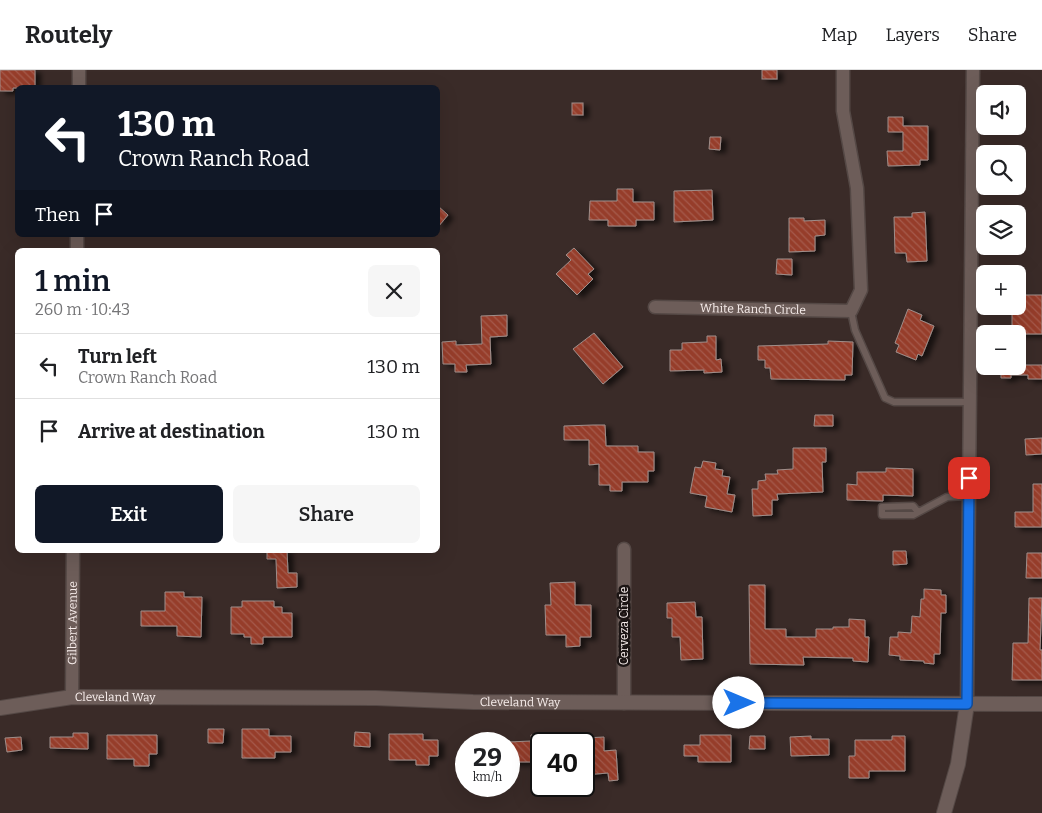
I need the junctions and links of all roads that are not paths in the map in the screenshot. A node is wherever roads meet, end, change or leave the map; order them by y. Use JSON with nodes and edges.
{"nodes":[{"id":1,"x":79,"y":70,"type":"edge"},
{"id":2,"x":843,"y":70,"type":"edge"},
{"id":3,"x":973,"y":70,"type":"edge"},
{"id":4,"x":79,"y":85,"type":"edge"},
{"id":5,"x":655,"y":308,"type":"dead end"},
{"id":6,"x":851,"y":311,"type":"junction"},
{"id":7,"x":970,"y":402,"type":"junction"},
{"id":8,"x":969,"y":496,"type":"junction"},
{"id":9,"x":918,"y":512,"type":"junction"},
{"id":10,"x":624,"y":548,"type":"dead end"},
{"id":11,"x":73,"y":553,"type":"edge"},
{"id":12,"x":72,"y":697,"type":"junction"},
{"id":13,"x":624,"y":703,"type":"junction"},
{"id":14,"x":967,"y":704,"type":"junction"},
{"id":15,"x":1042,"y":704,"type":"edge"},
{"id":16,"x":0,"y":708,"type":"edge"},
{"id":17,"x":944,"y":813,"type":"edge"}],
"edges":[{"from":1,"to":4,"type":"street"},
{"from":2,"to":6,"type":"street"},
{"from":3,"to":7,"type":"street"},
{"from":5,"to":6,"type":"street","name":"White Ranch Circle"},
{"from":6,"to":7,"type":"lane"},
{"from":7,"to":8,"type":"street"},
{"from":8,"to":9,"type":"lane"},
{"from":8,"to":14,"type":"street"},
{"from":9,"to":9,"type":"lane"},
{"from":10,"to":13,"type":"street","name":"Cerveza Circle"},
{"from":11,"to":12,"type":"street","name":"Gilbert Avenue"},
{"from":12,"to":13,"type":"street","name":"Cleveland Way"},
{"from":12,"to":16,"type":"street","name":"Cleveland Way"},
{"from":13,"to":14,"type":"street","name":"Cleveland Way"},
{"from":14,"to":15,"type":"street","name":"Cleveland Way"},
{"from":14,"to":17,"type":"street"}]}
